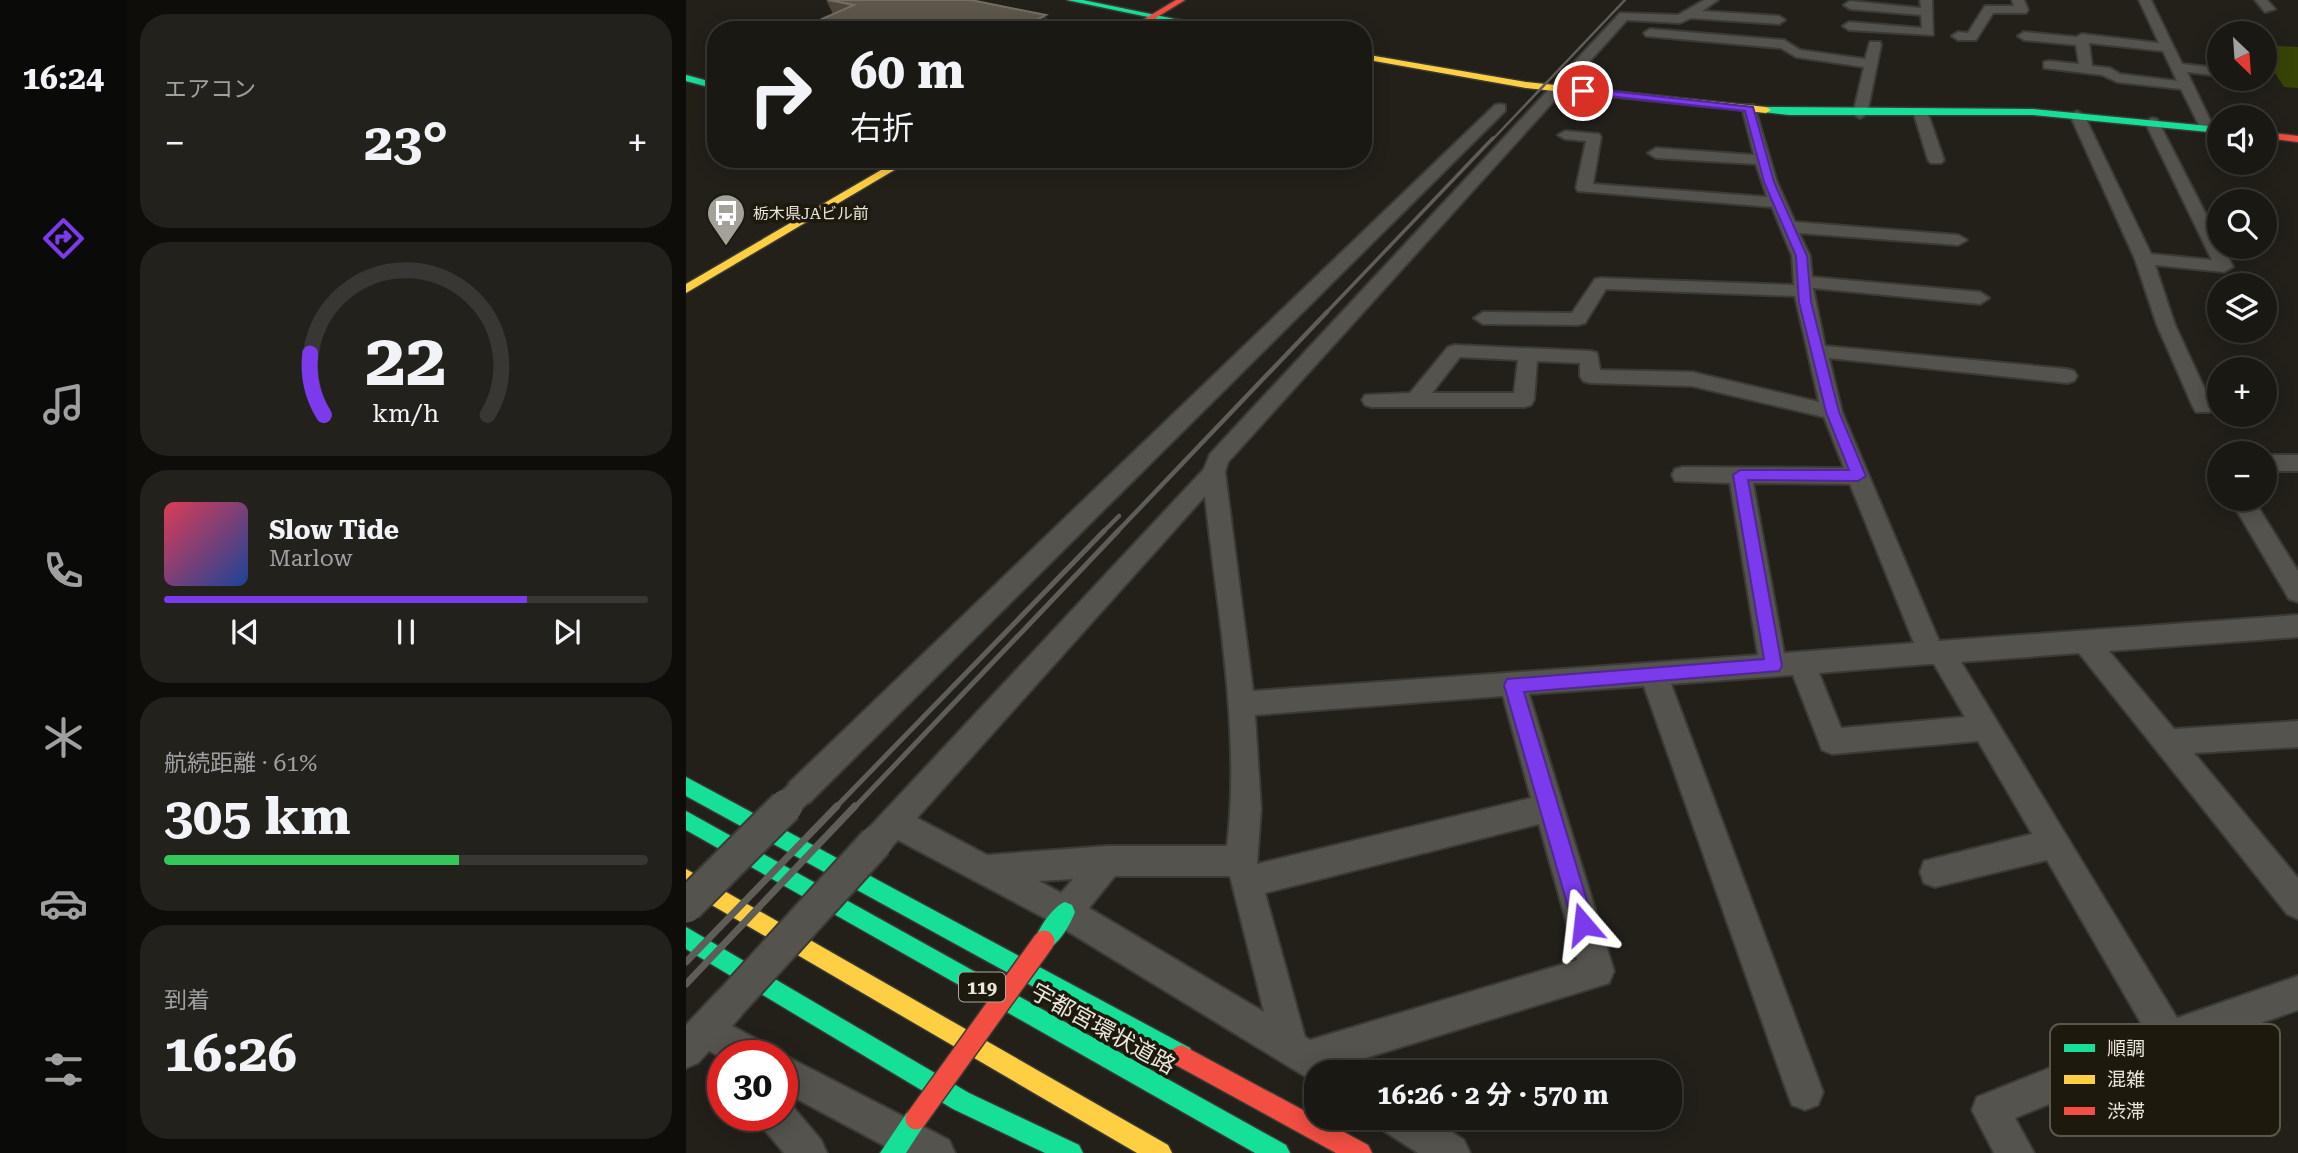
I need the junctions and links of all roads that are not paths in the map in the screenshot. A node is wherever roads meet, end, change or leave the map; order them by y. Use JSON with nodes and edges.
{"nodes":[{"id":1,"x":1071,"y":0,"type":"edge"},
{"id":2,"x":1181,"y":0,"type":"edge"},
{"id":3,"x":2018,"y":0,"type":"edge"},
{"id":4,"x":2145,"y":0,"type":"edge"},
{"id":5,"x":1715,"y":1,"type":"edge"},
{"id":6,"x":1850,"y":5,"type":"dead end"},
{"id":7,"x":1926,"y":6,"type":"edge"},
{"id":8,"x":1691,"y":14,"type":"junction"},
{"id":9,"x":1153,"y":16,"type":"junction"},
{"id":10,"x":1779,"y":20,"type":"dead end"},
{"id":11,"x":1145,"y":21,"type":"edge"},
{"id":12,"x":1178,"y":21,"type":"edge"},
{"id":13,"x":1849,"y":26,"type":"dead end"},
{"id":14,"x":1624,"y":30,"type":"junction"},
{"id":15,"x":2024,"y":36,"type":"dead end"},
{"id":16,"x":1958,"y":37,"type":"dead end"},
{"id":17,"x":2082,"y":42,"type":"junction"},
{"id":18,"x":1875,"y":45,"type":"dead end"},
{"id":19,"x":2168,"y":48,"type":"junction"},
{"id":20,"x":1372,"y":58,"type":"edge"},
{"id":21,"x":1870,"y":64,"type":"junction"},
{"id":22,"x":2049,"y":65,"type":"dead end"},
{"id":23,"x":2178,"y":67,"type":"junction"},
{"id":24,"x":2086,"y":69,"type":"junction"},
{"id":25,"x":2207,"y":71,"type":"edge"},
{"id":26,"x":686,"y":78,"type":"edge"},
{"id":27,"x":707,"y":84,"type":"edge"},
{"id":28,"x":2187,"y":86,"type":"junction"},
{"id":29,"x":1560,"y":89,"type":"junction"},
{"id":30,"x":1500,"y":108,"type":"dead end"},
{"id":31,"x":1749,"y":108,"type":"junction"},
{"id":32,"x":1860,"y":114,"type":"junction"},
{"id":33,"x":1921,"y":114,"type":"junction"},
{"id":34,"x":2077,"y":115,"type":"junction"},
{"id":35,"x":2207,"y":119,"type":"edge"},
{"id":36,"x":2152,"y":122,"type":"junction"},
{"id":37,"x":2207,"y":128,"type":"edge"},
{"id":38,"x":1565,"y":135,"type":"dead end"},
{"id":39,"x":2277,"y":137,"type":"edge"},
{"id":40,"x":2298,"y":139,"type":"edge"},
{"id":41,"x":1656,"y":153,"type":"dead end"},
{"id":42,"x":1763,"y":160,"type":"junction"},
{"id":43,"x":1936,"y":160,"type":"dead end"},
{"id":44,"x":893,"y":168,"type":"edge"},
{"id":45,"x":1779,"y":203,"type":"junction"},
{"id":46,"x":1789,"y":227,"type":"junction"},
{"id":47,"x":1958,"y":240,"type":"dead end"},
{"id":48,"x":2144,"y":259,"type":"junction"},
{"id":49,"x":1804,"y":287,"type":"junction"},
{"id":50,"x":686,"y":289,"type":"edge"},
{"id":51,"x":1980,"y":298,"type":"dead end"},
{"id":52,"x":1483,"y":318,"type":"dead end"},
{"id":53,"x":1817,"y":351,"type":"junction"},
{"id":54,"x":1528,"y":354,"type":"junction"},
{"id":55,"x":2067,"y":376,"type":"dead end"},
{"id":56,"x":1372,"y":400,"type":"dead end"},
{"id":57,"x":1416,"y":400,"type":"junction"},
{"id":58,"x":2203,"y":407,"type":"dead end"},
{"id":59,"x":1832,"y":412,"type":"junction"},
{"id":60,"x":2277,"y":463,"type":"edge"},
{"id":61,"x":2298,"y":463,"type":"edge"},
{"id":62,"x":1214,"y":472,"type":"junction"},
{"id":63,"x":1683,"y":475,"type":"dead end"},
{"id":64,"x":1740,"y":475,"type":"junction"},
{"id":65,"x":1858,"y":476,"type":"junction"},
{"id":66,"x":2248,"y":511,"type":"edge"},
{"id":67,"x":2298,"y":592,"type":"edge"},
{"id":68,"x":2298,"y":626,"type":"edge"},
{"id":69,"x":2086,"y":642,"type":"junction"},
{"id":70,"x":1937,"y":654,"type":"junction"},
{"id":71,"x":1802,"y":664,"type":"junction"},
{"id":72,"x":1773,"y":666,"type":"junction"},
{"id":73,"x":1654,"y":675,"type":"junction"},
{"id":74,"x":1513,"y":685,"type":"junction"},
{"id":75,"x":1241,"y":704,"type":"junction"},
{"id":76,"x":1986,"y":728,"type":"junction"},
{"id":77,"x":2298,"y":734,"type":"edge"},
{"id":78,"x":2166,"y":742,"type":"junction"},
{"id":79,"x":686,"y":786,"type":"edge"},
{"id":80,"x":1548,"y":808,"type":"junction"},
{"id":81,"x":686,"y":820,"type":"edge"},
{"id":82,"x":885,"y":832,"type":"junction"},
{"id":83,"x":2054,"y":844,"type":"junction"},
{"id":84,"x":1108,"y":861,"type":"junction"},
{"id":85,"x":985,"y":870,"type":"junction"},
{"id":86,"x":1244,"y":871,"type":"junction"},
{"id":87,"x":1934,"y":872,"type":"dead end"},
{"id":88,"x":686,"y":879,"type":"edge"},
{"id":89,"x":2298,"y":903,"type":"edge"},
{"id":90,"x":686,"y":906,"type":"edge"},
{"id":91,"x":1065,"y":912,"type":"junction"},
{"id":92,"x":686,"y":937,"type":"edge"},
{"id":93,"x":2298,"y":993,"type":"edge"},
{"id":94,"x":2161,"y":1024,"type":"edge"},
{"id":95,"x":2209,"y":1024,"type":"edge"},
{"id":96,"x":706,"y":1045,"type":"edge"},
{"id":97,"x":1310,"y":1059,"type":"edge"},
{"id":98,"x":798,"y":1081,"type":"edge"},
{"id":99,"x":2050,"y":1086,"type":"edge"},
{"id":100,"x":1805,"y":1092,"type":"dead end"},
{"id":101,"x":1416,"y":1130,"type":"edge"},
{"id":102,"x":789,"y":1131,"type":"edge"},
{"id":103,"x":904,"y":1137,"type":"edge"},
{"id":104,"x":808,"y":1153,"type":"edge"},
{"id":105,"x":936,"y":1153,"type":"edge"},
{"id":106,"x":1071,"y":1153,"type":"edge"},
{"id":107,"x":1160,"y":1153,"type":"edge"},
{"id":108,"x":1278,"y":1153,"type":"edge"},
{"id":109,"x":1360,"y":1153,"type":"edge"},
{"id":110,"x":1451,"y":1153,"type":"edge"},
{"id":111,"x":2015,"y":1153,"type":"edge"}],
"edges":[{"from":1,"to":9,"type":"main road"},
{"from":2,"to":9,"type":"main road"},
{"from":3,"to":16,"type":"street"},
{"from":4,"to":19,"type":"street"},
{"from":5,"to":8,"type":"street"},
{"from":6,"to":7,"type":"street"},
{"from":7,"to":13,"type":"street"},
{"from":8,"to":10,"type":"street"},
{"from":8,"to":14,"type":"street"},
{"from":9,"to":11,"type":"main road"},
{"from":9,"to":12,"type":"main road"},
{"from":14,"to":21,"type":"street"},
{"from":14,"to":29,"type":"street"},
{"from":15,"to":17,"type":"street"},
{"from":17,"to":19,"type":"street"},
{"from":17,"to":24,"type":"street"},
{"from":18,"to":21,"type":"street"},
{"from":19,"to":23,"type":"street"},
{"from":20,"to":29,"type":"main road"},
{"from":21,"to":32,"type":"street"},
{"from":22,"to":24,"type":"street"},
{"from":23,"to":25,"type":"street"},
{"from":23,"to":28,"type":"street"},
{"from":24,"to":28,"type":"street"},
{"from":26,"to":27,"type":"main road"},
{"from":28,"to":35,"type":"street"},
{"from":29,"to":31,"type":"main road"},
{"from":29,"to":62,"type":"street"},
{"from":30,"to":90,"type":"street","bridge":true},
{"from":31,"to":32,"type":"main road"},
{"from":31,"to":42,"type":"street"},
{"from":32,"to":33,"type":"main road"},
{"from":33,"to":34,"type":"main road"},
{"from":33,"to":43,"type":"street"},
{"from":34,"to":36,"type":"main road"},
{"from":34,"to":48,"type":"street"},
{"from":36,"to":37,"type":"main road"},
{"from":36,"to":48,"type":"street"},
{"from":38,"to":45,"type":"street"},
{"from":39,"to":40,"type":"main road"},
{"from":41,"to":42,"type":"street"},
{"from":42,"to":45,"type":"street"},
{"from":44,"to":50,"type":"main road"},
{"from":45,"to":46,"type":"street"},
{"from":46,"to":47,"type":"street"},
{"from":46,"to":49,"type":"street"},
{"from":48,"to":58,"type":"street"},
{"from":49,"to":51,"type":"street"},
{"from":49,"to":52,"type":"street"},
{"from":49,"to":53,"type":"street"},
{"from":53,"to":55,"type":"street"},
{"from":53,"to":59,"type":"street"},
{"from":54,"to":57,"type":"street"},
{"from":54,"to":57,"type":"street"},
{"from":54,"to":59,"type":"street"},
{"from":56,"to":57,"type":"street"},
{"from":59,"to":65,"type":"street"},
{"from":60,"to":61,"type":"street"},
{"from":62,"to":75,"type":"street"},
{"from":62,"to":82,"type":"street"},
{"from":63,"to":64,"type":"street"},
{"from":64,"to":65,"type":"street"},
{"from":64,"to":72,"type":"street"},
{"from":65,"to":70,"type":"street"},
{"from":66,"to":67,"type":"street"},
{"from":68,"to":69,"type":"street"},
{"from":69,"to":70,"type":"street"},
{"from":69,"to":78,"type":"street"},
{"from":70,"to":71,"type":"street"},
{"from":70,"to":76,"type":"street"},
{"from":71,"to":72,"type":"street"},
{"from":71,"to":76,"type":"street"},
{"from":72,"to":73,"type":"street"},
{"from":73,"to":74,"type":"street"},
{"from":73,"to":100,"type":"street"},
{"from":74,"to":75,"type":"street"},
{"from":74,"to":80,"type":"street"},
{"from":75,"to":86,"type":"street"},
{"from":76,"to":83,"type":"street"},
{"from":77,"to":78,"type":"street"},
{"from":78,"to":89,"type":"street"},
{"from":79,"to":109,"type":"main road"},
{"from":80,"to":86,"type":"street"},
{"from":80,"to":97,"type":"street"},
{"from":81,"to":108,"type":"main road","name":"宇都宮環状道路","number":"119"},
{"from":82,"to":85,"type":"street"},
{"from":82,"to":96,"type":"street","bridge":true},
{"from":83,"to":87,"type":"street"},
{"from":83,"to":94,"type":"street"},
{"from":84,"to":85,"type":"street"},
{"from":84,"to":86,"type":"street"},
{"from":84,"to":91,"type":"street"},
{"from":85,"to":91,"type":"street"},
{"from":86,"to":97,"type":"street"},
{"from":88,"to":107,"type":"main road"},
{"from":91,"to":97,"type":"street"},
{"from":91,"to":103,"type":"main road","bridge":true},
{"from":92,"to":106,"type":"main road"},
{"from":93,"to":95,"type":"street"},
{"from":98,"to":103,"type":"street"},
{"from":99,"to":111,"type":"street"},
{"from":101,"to":110,"type":"street"},
{"from":102,"to":104,"type":"street"},
{"from":103,"to":105,"type":"street"}]}
